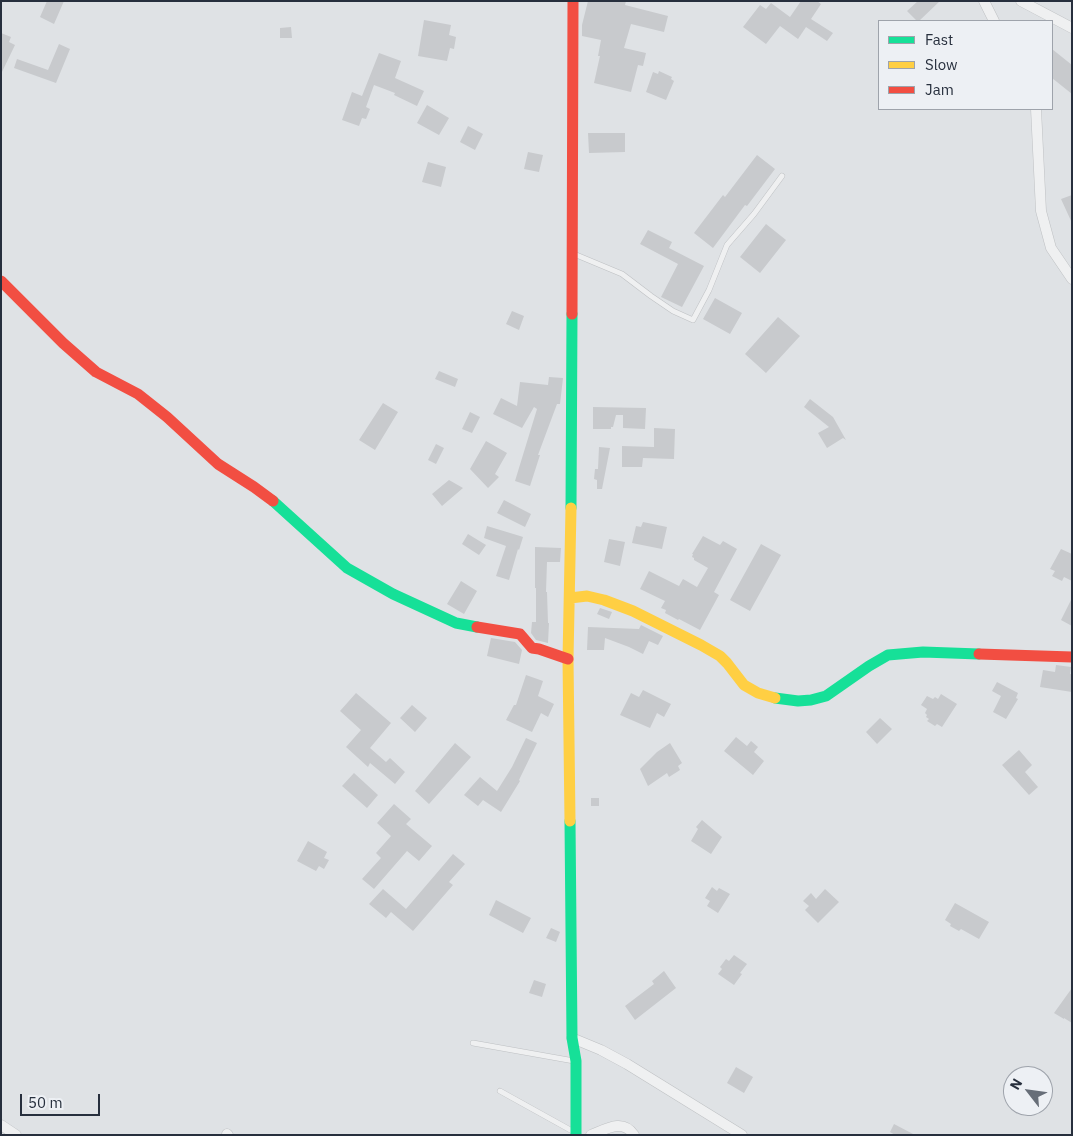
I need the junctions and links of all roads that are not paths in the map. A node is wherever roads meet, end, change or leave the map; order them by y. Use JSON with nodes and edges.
{"nodes":[{"id":1,"x":573,"y":1,"type":"edge"},
{"id":2,"x":984,"y":1,"type":"edge"},
{"id":3,"x":1021,"y":1,"type":"edge"},
{"id":4,"x":994,"y":20,"type":"edge"},
{"id":5,"x":1072,"y":28,"type":"edge"},
{"id":6,"x":1036,"y":110,"type":"edge"},
{"id":7,"x":782,"y":176,"type":"dead end"},
{"id":8,"x":573,"y":254,"type":"junction"},
{"id":9,"x":1072,"y":279,"type":"edge"},
{"id":10,"x":1,"y":281,"type":"edge"},
{"id":11,"x":570,"y":598,"type":"junction"},
{"id":12,"x":1072,"y":658,"type":"edge"},
{"id":13,"x":568,"y":659,"type":"junction"},
{"id":14,"x":572,"y":1038,"type":"junction"},
{"id":15,"x":473,"y":1043,"type":"dead end"},
{"id":16,"x":576,"y":1061,"type":"junction"},
{"id":17,"x":500,"y":1091,"type":"dead end"},
{"id":18,"x":1,"y":1125,"type":"edge"},
{"id":19,"x":576,"y":1134,"type":"edge"},
{"id":20,"x":737,"y":1134,"type":"edge"},
{"id":21,"x":16,"y":1135,"type":"edge"},
{"id":22,"x":591,"y":1135,"type":"edge"},
{"id":23,"x":634,"y":1135,"type":"edge"}],
"edges":[{"from":1,"to":8,"type":"street"},
{"from":2,"to":4,"type":"street"},
{"from":3,"to":5,"type":"street"},
{"from":6,"to":9,"type":"street"},
{"from":7,"to":8,"type":"lane"},
{"from":8,"to":11,"type":"street"},
{"from":10,"to":13,"type":"street"},
{"from":11,"to":12,"type":"street"},
{"from":11,"to":13,"type":"street"},
{"from":13,"to":14,"type":"street"},
{"from":14,"to":16,"type":"street"},
{"from":14,"to":20,"type":"street"},
{"from":15,"to":16,"type":"lane"},
{"from":16,"to":19,"type":"street"},
{"from":17,"to":19,"type":"lane"},
{"from":18,"to":21,"type":"street"},
{"from":22,"to":23,"type":"street"}]}
